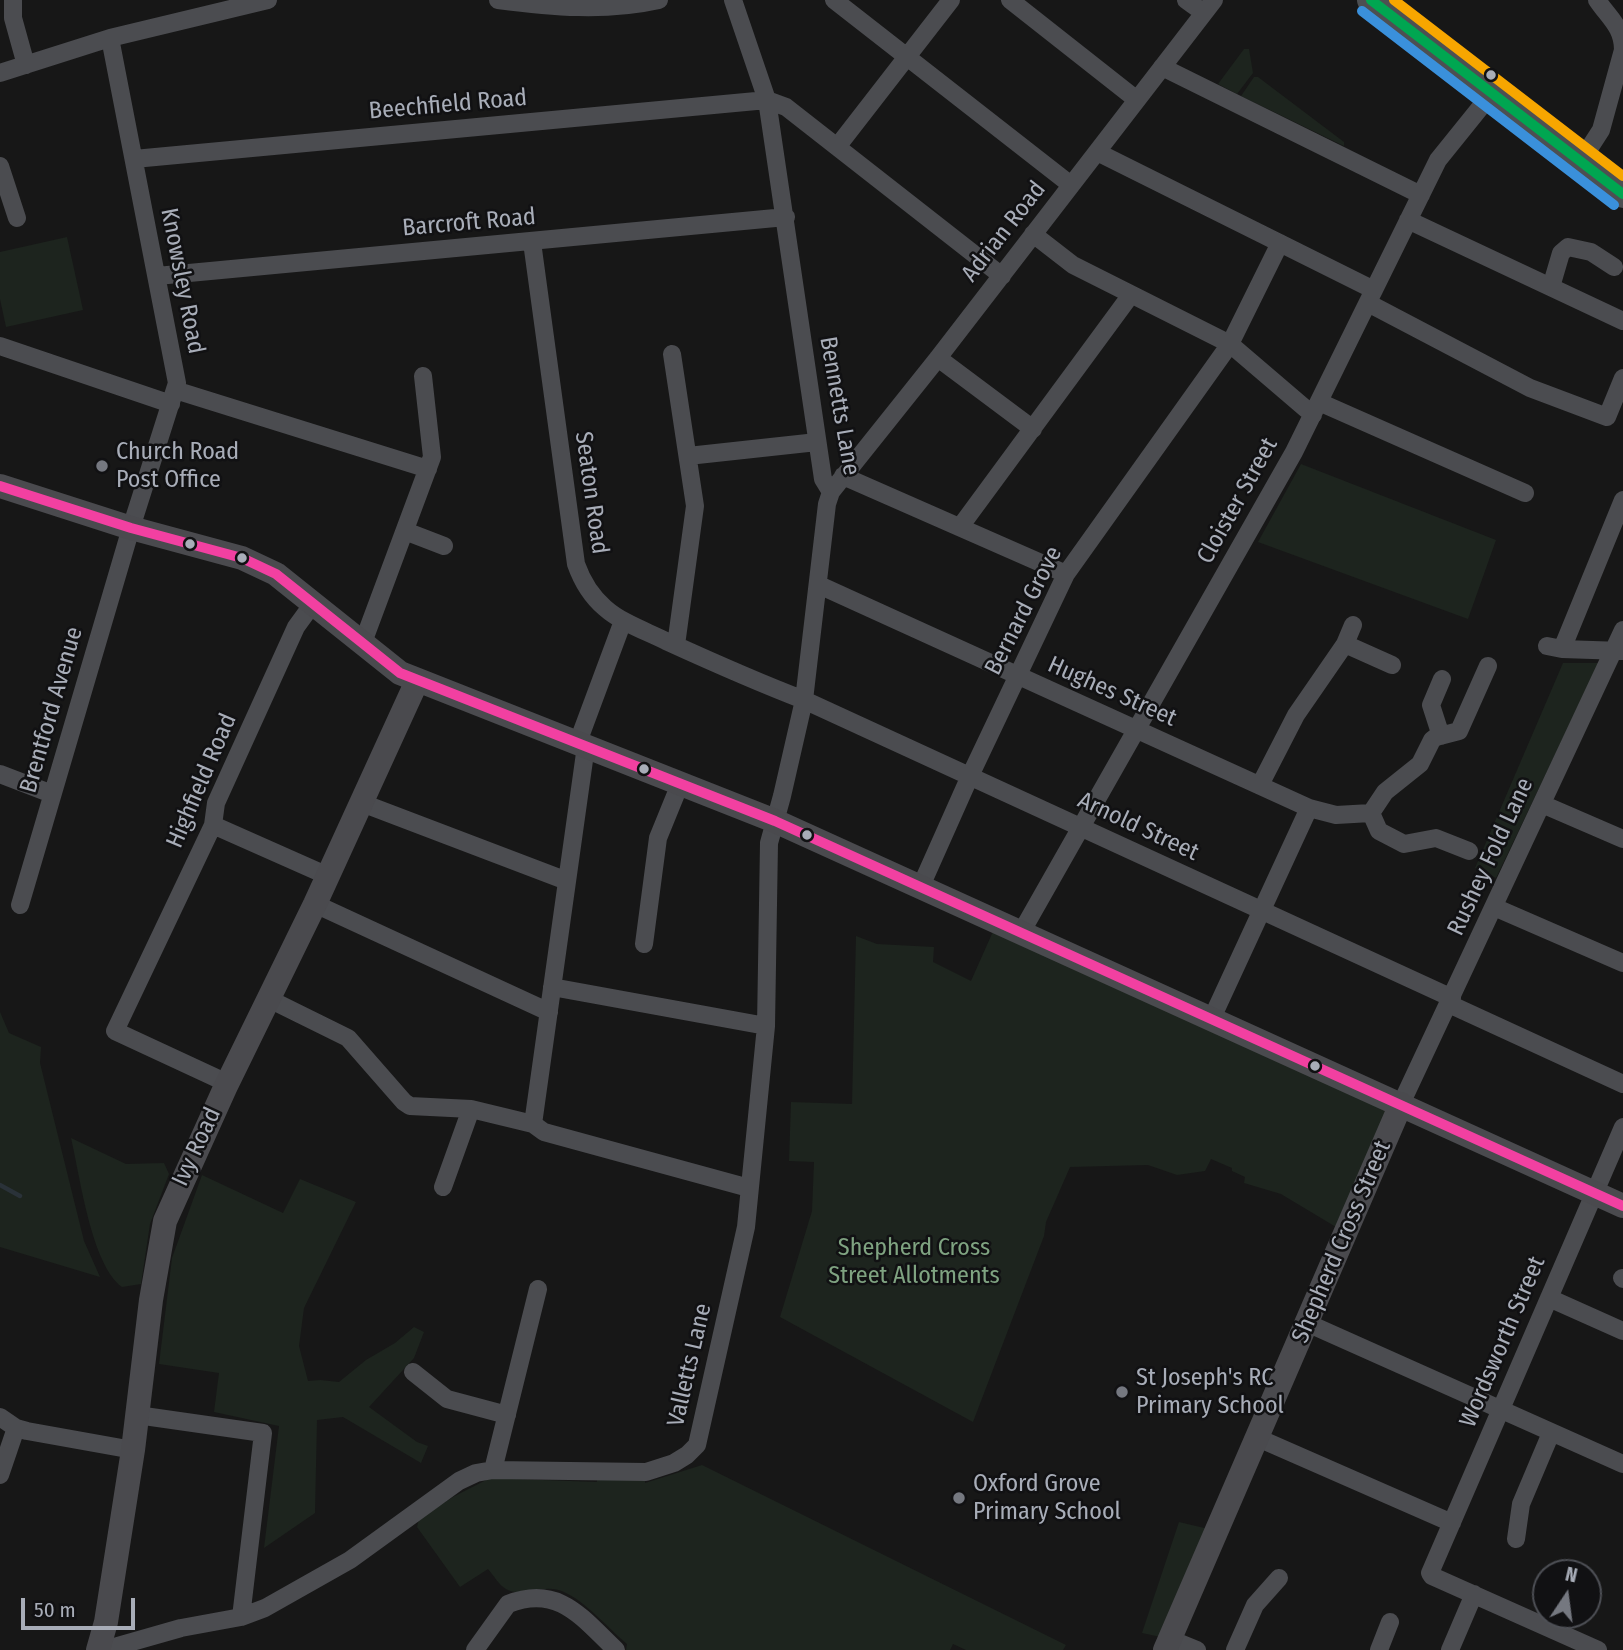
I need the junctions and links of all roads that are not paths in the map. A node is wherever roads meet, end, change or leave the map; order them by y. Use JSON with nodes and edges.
{"nodes":[{"id":1,"x":13,"y":0,"type":"edge"},
{"id":2,"x":268,"y":0,"type":"edge"},
{"id":3,"x":498,"y":0,"type":"edge"},
{"id":4,"x":659,"y":0,"type":"edge"},
{"id":5,"x":733,"y":0,"type":"edge"},
{"id":6,"x":834,"y":0,"type":"edge"},
{"id":7,"x":951,"y":0,"type":"edge"},
{"id":8,"x":1010,"y":0,"type":"edge"},
{"id":9,"x":1186,"y":0,"type":"edge"},
{"id":10,"x":1371,"y":0,"type":"edge"},
{"id":11,"x":1597,"y":0,"type":"edge"},
{"id":12,"x":208,"y":7,"type":"edge"},
{"id":13,"x":1209,"y":7,"type":"edge"},
{"id":14,"x":110,"y":38,"type":"junction"},
{"id":15,"x":906,"y":57,"type":"junction"},
{"id":16,"x":26,"y":65,"type":"junction"},
{"id":17,"x":1162,"y":67,"type":"junction"},
{"id":18,"x":0,"y":72,"type":"edge"},
{"id":19,"x":1492,"y":93,"type":"junction"},
{"id":20,"x":767,"y":100,"type":"junction"},
{"id":21,"x":1137,"y":100,"type":"junction"},
{"id":22,"x":837,"y":147,"type":"junction"},
{"id":23,"x":1097,"y":152,"type":"junction"},
{"id":24,"x":134,"y":159,"type":"junction"},
{"id":25,"x":1581,"y":161,"type":"junction"},
{"id":26,"x":0,"y":166,"type":"edge"},
{"id":27,"x":1071,"y":186,"type":"junction"},
{"id":28,"x":1623,"y":194,"type":"edge"},
{"id":29,"x":1421,"y":195,"type":"junction"},
{"id":30,"x":786,"y":217,"type":"junction"},
{"id":31,"x":17,"y":218,"type":"dead end"},
{"id":32,"x":1408,"y":220,"type":"junction"},
{"id":33,"x":1033,"y":234,"type":"junction"},
{"id":34,"x":532,"y":242,"type":"junction"},
{"id":35,"x":1280,"y":243,"type":"junction"},
{"id":36,"x":1615,"y":267,"type":"dead end"},
{"id":37,"x":1002,"y":275,"type":"junction"},
{"id":38,"x":157,"y":276,"type":"junction"},
{"id":39,"x":1551,"y":287,"type":"junction"},
{"id":40,"x":1130,"y":296,"type":"junction"},
{"id":41,"x":1371,"y":296,"type":"junction"},
{"id":42,"x":1623,"y":321,"type":"edge"},
{"id":43,"x":1230,"y":344,"type":"junction"},
{"id":44,"x":0,"y":346,"type":"edge"},
{"id":45,"x":672,"y":354,"type":"dead end"},
{"id":46,"x":938,"y":358,"type":"junction"},
{"id":47,"x":423,"y":376,"type":"dead end"},
{"id":48,"x":1623,"y":378,"type":"edge"},
{"id":49,"x":173,"y":397,"type":"junction"},
{"id":50,"x":1316,"y":409,"type":"junction"},
{"id":51,"x":1033,"y":429,"type":"junction"},
{"id":52,"x":817,"y":442,"type":"junction"},
{"id":53,"x":688,"y":456,"type":"junction"},
{"id":54,"x":428,"y":469,"type":"junction"},
{"id":55,"x":843,"y":476,"type":"junction"},
{"id":56,"x":0,"y":486,"type":"edge"},
{"id":57,"x":831,"y":492,"type":"junction"},
{"id":58,"x":1525,"y":493,"type":"dead end"},
{"id":59,"x":1623,"y":500,"type":"edge"},
{"id":60,"x":960,"y":527,"type":"junction"},
{"id":61,"x":131,"y":528,"type":"junction"},
{"id":62,"x":405,"y":531,"type":"junction"},
{"id":63,"x":444,"y":546,"type":"dead end"},
{"id":64,"x":1066,"y":574,"type":"junction"},
{"id":65,"x":819,"y":585,"type":"junction"},
{"id":66,"x":312,"y":605,"type":"junction"},
{"id":67,"x":623,"y":621,"type":"junction"},
{"id":68,"x":1353,"y":625,"type":"dead end"},
{"id":69,"x":1623,"y":630,"type":"edge"},
{"id":70,"x":1345,"y":644,"type":"junction"},
{"id":71,"x":362,"y":645,"type":"junction"},
{"id":72,"x":676,"y":645,"type":"junction"},
{"id":73,"x":1619,"y":651,"type":"edge"},
{"id":74,"x":1392,"y":665,"type":"dead end"},
{"id":75,"x":1488,"y":666,"type":"dead end"},
{"id":76,"x":1018,"y":676,"type":"junction"},
{"id":77,"x":1442,"y":680,"type":"dead end"},
{"id":78,"x":417,"y":681,"type":"junction"},
{"id":79,"x":804,"y":701,"type":"junction"},
{"id":80,"x":1137,"y":730,"type":"junction"},
{"id":81,"x":1441,"y":736,"type":"junction"},
{"id":82,"x":582,"y":744,"type":"junction"},
{"id":83,"x":0,"y":774,"type":"edge"},
{"id":84,"x":970,"y":776,"type":"junction"},
{"id":85,"x":680,"y":784,"type":"junction"},
{"id":86,"x":1260,"y":785,"type":"junction"},
{"id":87,"x":52,"y":794,"type":"junction"},
{"id":88,"x":362,"y":803,"type":"junction"},
{"id":89,"x":1542,"y":804,"type":"junction"},
{"id":90,"x":1309,"y":808,"type":"junction"},
{"id":91,"x":1371,"y":813,"type":"junction"},
{"id":92,"x":775,"y":821,"type":"junction"},
{"id":93,"x":213,"y":825,"type":"junction"},
{"id":94,"x":1081,"y":827,"type":"junction"},
{"id":95,"x":1623,"y":839,"type":"edge"},
{"id":96,"x":1469,"y":851,"type":"dead end"},
{"id":97,"x":328,"y":876,"type":"junction"},
{"id":98,"x":567,"y":881,"type":"junction"},
{"id":99,"x":921,"y":886,"type":"junction"},
{"id":100,"x":315,"y":904,"type":"junction"},
{"id":101,"x":20,"y":905,"type":"dead end"},
{"id":102,"x":1494,"y":907,"type":"junction"},
{"id":103,"x":1262,"y":910,"type":"junction"},
{"id":104,"x":1021,"y":931,"type":"junction"},
{"id":105,"x":644,"y":944,"type":"dead end"},
{"id":106,"x":1623,"y":963,"type":"edge"},
{"id":107,"x":552,"y":987,"type":"junction"},
{"id":108,"x":269,"y":999,"type":"junction"},
{"id":109,"x":1451,"y":1001,"type":"junction"},
{"id":110,"x":548,"y":1012,"type":"junction"},
{"id":111,"x":1212,"y":1018,"type":"junction"},
{"id":112,"x":766,"y":1026,"type":"junction"},
{"id":113,"x":227,"y":1083,"type":"junction"},
{"id":114,"x":1623,"y":1084,"type":"edge"},
{"id":115,"x":1401,"y":1104,"type":"junction"},
{"id":116,"x":471,"y":1109,"type":"junction"},
{"id":117,"x":533,"y":1124,"type":"junction"},
{"id":118,"x":1623,"y":1127,"type":"edge"},
{"id":119,"x":443,"y":1187,"type":"dead end"},
{"id":120,"x":749,"y":1188,"type":"junction"},
{"id":121,"x":1595,"y":1192,"type":"junction"},
{"id":122,"x":1623,"y":1206,"type":"edge"},
{"id":123,"x":538,"y":1289,"type":"dead end"},
{"id":124,"x":1549,"y":1298,"type":"junction"},
{"id":125,"x":1307,"y":1323,"type":"junction"},
{"id":126,"x":1622,"y":1327,"type":"edge"},
{"id":127,"x":413,"y":1372,"type":"dead end"},
{"id":128,"x":1500,"y":1410,"type":"junction"},
{"id":129,"x":137,"y":1415,"type":"junction"},
{"id":130,"x":507,"y":1415,"type":"junction"},
{"id":131,"x":0,"y":1418,"type":"edge"},
{"id":132,"x":16,"y":1428,"type":"junction"},
{"id":133,"x":1551,"y":1433,"type":"junction"},
{"id":134,"x":1258,"y":1438,"type":"junction"},
{"id":135,"x":133,"y":1450,"type":"junction"},
{"id":136,"x":1623,"y":1464,"type":"edge"},
{"id":137,"x":493,"y":1470,"type":"junction"},
{"id":138,"x":0,"y":1475,"type":"edge"},
{"id":139,"x":1452,"y":1522,"type":"junction"},
{"id":140,"x":1516,"y":1539,"type":"dead end"},
{"id":141,"x":1279,"y":1578,"type":"dead end"},
{"id":142,"x":1474,"y":1594,"type":"junction"},
{"id":143,"x":241,"y":1617,"type":"junction"},
{"id":144,"x":1390,"y":1622,"type":"dead end"},
{"id":145,"x":1168,"y":1644,"type":"edge"},
{"id":146,"x":98,"y":1650,"type":"edge"},
{"id":147,"x":104,"y":1650,"type":"edge"},
{"id":148,"x":475,"y":1650,"type":"edge"},
{"id":149,"x":616,"y":1650,"type":"edge"},
{"id":150,"x":1196,"y":1650,"type":"edge"},
{"id":151,"x":1235,"y":1650,"type":"edge"},
{"id":152,"x":1379,"y":1650,"type":"edge"},
{"id":153,"x":1450,"y":1650,"type":"edge"},
{"id":154,"x":1598,"y":1650,"type":"edge"}],
"edges":[{"from":1,"to":16,"type":"street"},
{"from":2,"to":12,"type":"street"},
{"from":3,"to":4,"type":"street"},
{"from":5,"to":20,"type":"street","name":"Bennetts Lane"},
{"from":6,"to":15,"type":"street"},
{"from":7,"to":15,"type":"street"},
{"from":8,"to":21,"type":"street"},
{"from":9,"to":13,"type":"street"},
{"from":10,"to":19,"type":"main road"},
{"from":11,"to":25,"type":"street"},
{"from":12,"to":14,"type":"street"},
{"from":13,"to":17,"type":"street","name":"Adrian Road"},
{"from":14,"to":16,"type":"street"},
{"from":14,"to":24,"type":"street","name":"Knowsley Road"},
{"from":15,"to":22,"type":"street"},
{"from":15,"to":27,"type":"street"},
{"from":16,"to":18,"type":"street"},
{"from":17,"to":21,"type":"street","name":"Adrian Road"},
{"from":17,"to":29,"type":"street"},
{"from":19,"to":25,"type":"main road"},
{"from":19,"to":29,"type":"street","name":"Cloister Street"},
{"from":20,"to":22,"type":"street"},
{"from":20,"to":24,"type":"street","name":"Beechfield Road"},
{"from":20,"to":30,"type":"street","name":"Bennetts Lane"},
{"from":21,"to":23,"type":"street","name":"Adrian Road"},
{"from":22,"to":37,"type":"street"},
{"from":23,"to":27,"type":"street","name":"Adrian Road"},
{"from":23,"to":35,"type":"street"},
{"from":24,"to":38,"type":"street","name":"Knowsley Road"},
{"from":25,"to":28,"type":"main road"},
{"from":26,"to":31,"type":"street"},
{"from":27,"to":33,"type":"street","name":"Adrian Road"},
{"from":29,"to":32,"type":"street","name":"Cloister Street"},
{"from":30,"to":34,"type":"street","name":"Barcroft Road"},
{"from":30,"to":52,"type":"street","name":"Bennetts Lane"},
{"from":32,"to":39,"type":"street"},
{"from":32,"to":41,"type":"street","name":"Cloister Street"},
{"from":33,"to":37,"type":"street","name":"Adrian Road"},
{"from":33,"to":40,"type":"street"},
{"from":34,"to":38,"type":"street","name":"Barcroft Road"},
{"from":34,"to":67,"type":"street","name":"Seaton Road"},
{"from":35,"to":41,"type":"street"},
{"from":35,"to":43,"type":"street","name":"Bernard Grove"},
{"from":36,"to":39,"type":"street"},
{"from":37,"to":46,"type":"street","name":"Adrian Road"},
{"from":38,"to":49,"type":"street","name":"Knowsley Road"},
{"from":39,"to":42,"type":"street"},
{"from":40,"to":43,"type":"street"},
{"from":40,"to":51,"type":"street"},
{"from":41,"to":48,"type":"street"},
{"from":41,"to":50,"type":"street","name":"Cloister Street"},
{"from":43,"to":50,"type":"street"},
{"from":43,"to":64,"type":"street","name":"Bernard Grove"},
{"from":44,"to":49,"type":"street"},
{"from":45,"to":53,"type":"street"},
{"from":46,"to":51,"type":"street"},
{"from":46,"to":55,"type":"street","name":"Adrian Road"},
{"from":47,"to":54,"type":"street"},
{"from":49,"to":54,"type":"street"},
{"from":49,"to":61,"type":"street","name":"Knowsley Road"},
{"from":50,"to":58,"type":"street"},
{"from":50,"to":80,"type":"street","name":"Cloister Street"},
{"from":51,"to":60,"type":"street"},
{"from":52,"to":53,"type":"street"},
{"from":52,"to":57,"type":"street","name":"Bennetts Lane"},
{"from":53,"to":72,"type":"street"},
{"from":54,"to":62,"type":"street"},
{"from":55,"to":57,"type":"street","name":"Adrian Road"},
{"from":55,"to":60,"type":"street"},
{"from":56,"to":61,"type":"street"},
{"from":57,"to":65,"type":"street","name":"Bennetts Lane"},
{"from":59,"to":73,"type":"street"},
{"from":60,"to":64,"type":"street"},
{"from":61,"to":66,"type":"street"},
{"from":61,"to":87,"type":"street","name":"Brentford Avenue"},
{"from":62,"to":63,"type":"street"},
{"from":62,"to":71,"type":"street"},
{"from":64,"to":76,"type":"street","name":"Bernard Grove"},
{"from":65,"to":76,"type":"street","name":"Hughes Street"},
{"from":65,"to":79,"type":"street","name":"Bennetts Lane"},
{"from":66,"to":71,"type":"street"},
{"from":66,"to":93,"type":"street","name":"Highfield Road"},
{"from":67,"to":72,"type":"street","name":"Seaton Road"},
{"from":67,"to":82,"type":"street"},
{"from":68,"to":70,"type":"street"},
{"from":69,"to":73,"type":"street","name":"Rushey Fold Lane"},
{"from":70,"to":74,"type":"street"},
{"from":70,"to":86,"type":"street"},
{"from":71,"to":78,"type":"street"},
{"from":72,"to":79,"type":"street","name":"Seaton Road"},
{"from":73,"to":89,"type":"street","name":"Rushey Fold Lane"},
{"from":75,"to":81,"type":"street"},
{"from":76,"to":80,"type":"street","name":"Hughes Street"},
{"from":76,"to":84,"type":"street","name":"Bernard Grove"},
{"from":77,"to":81,"type":"street"},
{"from":78,"to":82,"type":"street"},
{"from":78,"to":88,"type":"street","name":"Ivy Road"},
{"from":79,"to":84,"type":"street","name":"Arnold Street"},
{"from":79,"to":92,"type":"street","name":"Bennetts Lane"},
{"from":80,"to":86,"type":"street","name":"Hughes Street"},
{"from":80,"to":94,"type":"street","name":"Cloister Street"},
{"from":81,"to":91,"type":"street"},
{"from":82,"to":85,"type":"street"},
{"from":82,"to":98,"type":"street"},
{"from":83,"to":87,"type":"street"},
{"from":84,"to":94,"type":"street","name":"Arnold Street"},
{"from":84,"to":99,"type":"street","name":"Bernard Grove"},
{"from":85,"to":92,"type":"street"},
{"from":85,"to":105,"type":"street"},
{"from":86,"to":90,"type":"street","name":"Hughes Street"},
{"from":87,"to":101,"type":"street","name":"Brentford Avenue"},
{"from":88,"to":97,"type":"street","name":"Ivy Road"},
{"from":88,"to":98,"type":"street"},
{"from":89,"to":95,"type":"street"},
{"from":89,"to":102,"type":"street","name":"Rushey Fold Lane"},
{"from":90,"to":91,"type":"street","name":"Hughes Street"},
{"from":90,"to":103,"type":"street"},
{"from":91,"to":96,"type":"street"},
{"from":92,"to":99,"type":"street"},
{"from":92,"to":112,"type":"street","name":"Valletts Lane"},
{"from":93,"to":97,"type":"street"},
{"from":93,"to":113,"type":"street","name":"Highfield Road"},
{"from":94,"to":103,"type":"street","name":"Arnold Street"},
{"from":94,"to":104,"type":"street","name":"Cloister Street"},
{"from":97,"to":100,"type":"street","name":"Ivy Road"},
{"from":98,"to":107,"type":"street"},
{"from":99,"to":104,"type":"street"},
{"from":100,"to":108,"type":"street","name":"Ivy Road"},
{"from":100,"to":110,"type":"street"},
{"from":102,"to":106,"type":"street"},
{"from":102,"to":109,"type":"street","name":"Rushey Fold Lane"},
{"from":103,"to":109,"type":"street","name":"Arnold Street"},
{"from":103,"to":111,"type":"street"},
{"from":104,"to":111,"type":"street"},
{"from":107,"to":110,"type":"street"},
{"from":107,"to":112,"type":"street"},
{"from":108,"to":113,"type":"street","name":"Ivy Road"},
{"from":108,"to":116,"type":"street"},
{"from":109,"to":114,"type":"street","name":"Arnold Street"},
{"from":109,"to":115,"type":"street","name":"Rushey Fold Lane"},
{"from":110,"to":117,"type":"street"},
{"from":111,"to":115,"type":"street"},
{"from":112,"to":120,"type":"street","name":"Valletts Lane"},
{"from":113,"to":129,"type":"street","name":"Ivy Road"},
{"from":115,"to":121,"type":"street"},
{"from":115,"to":125,"type":"street","name":"Shepherd Cross Street"},
{"from":116,"to":117,"type":"street"},
{"from":116,"to":119,"type":"street"},
{"from":117,"to":120,"type":"street"},
{"from":118,"to":121,"type":"street","name":"Wordsworth Street"},
{"from":120,"to":137,"type":"street","name":"Valletts Lane"},
{"from":121,"to":122,"type":"street"},
{"from":121,"to":124,"type":"street","name":"Wordsworth Street"},
{"from":123,"to":130,"type":"street"},
{"from":124,"to":126,"type":"street"},
{"from":124,"to":128,"type":"street","name":"Wordsworth Street"},
{"from":125,"to":128,"type":"street"},
{"from":125,"to":134,"type":"street","name":"Shepherd Cross Street"},
{"from":127,"to":130,"type":"street"},
{"from":128,"to":133,"type":"street"},
{"from":128,"to":139,"type":"street","name":"Wordsworth Street"},
{"from":129,"to":135,"type":"street","name":"Ivy Road"},
{"from":129,"to":143,"type":"street"},
{"from":130,"to":137,"type":"street"},
{"from":131,"to":132,"type":"street"},
{"from":132,"to":135,"type":"street"},
{"from":132,"to":138,"type":"street"},
{"from":133,"to":136,"type":"street"},
{"from":133,"to":140,"type":"street"},
{"from":134,"to":139,"type":"street"},
{"from":134,"to":145,"type":"street","name":"Shepherd Cross Street"},
{"from":135,"to":146,"type":"street","name":"Ivy Road"},
{"from":137,"to":143,"type":"street","name":"Valletts Lane"},
{"from":139,"to":142,"type":"street","name":"Wordsworth Street"},
{"from":141,"to":151,"type":"street"},
{"from":142,"to":153,"type":"street"},
{"from":142,"to":154,"type":"street"},
{"from":143,"to":147,"type":"street","name":"Valletts Lane"},
{"from":144,"to":152,"type":"street"},
{"from":145,"to":150,"type":"street"},
{"from":148,"to":149,"type":"street"}]}
